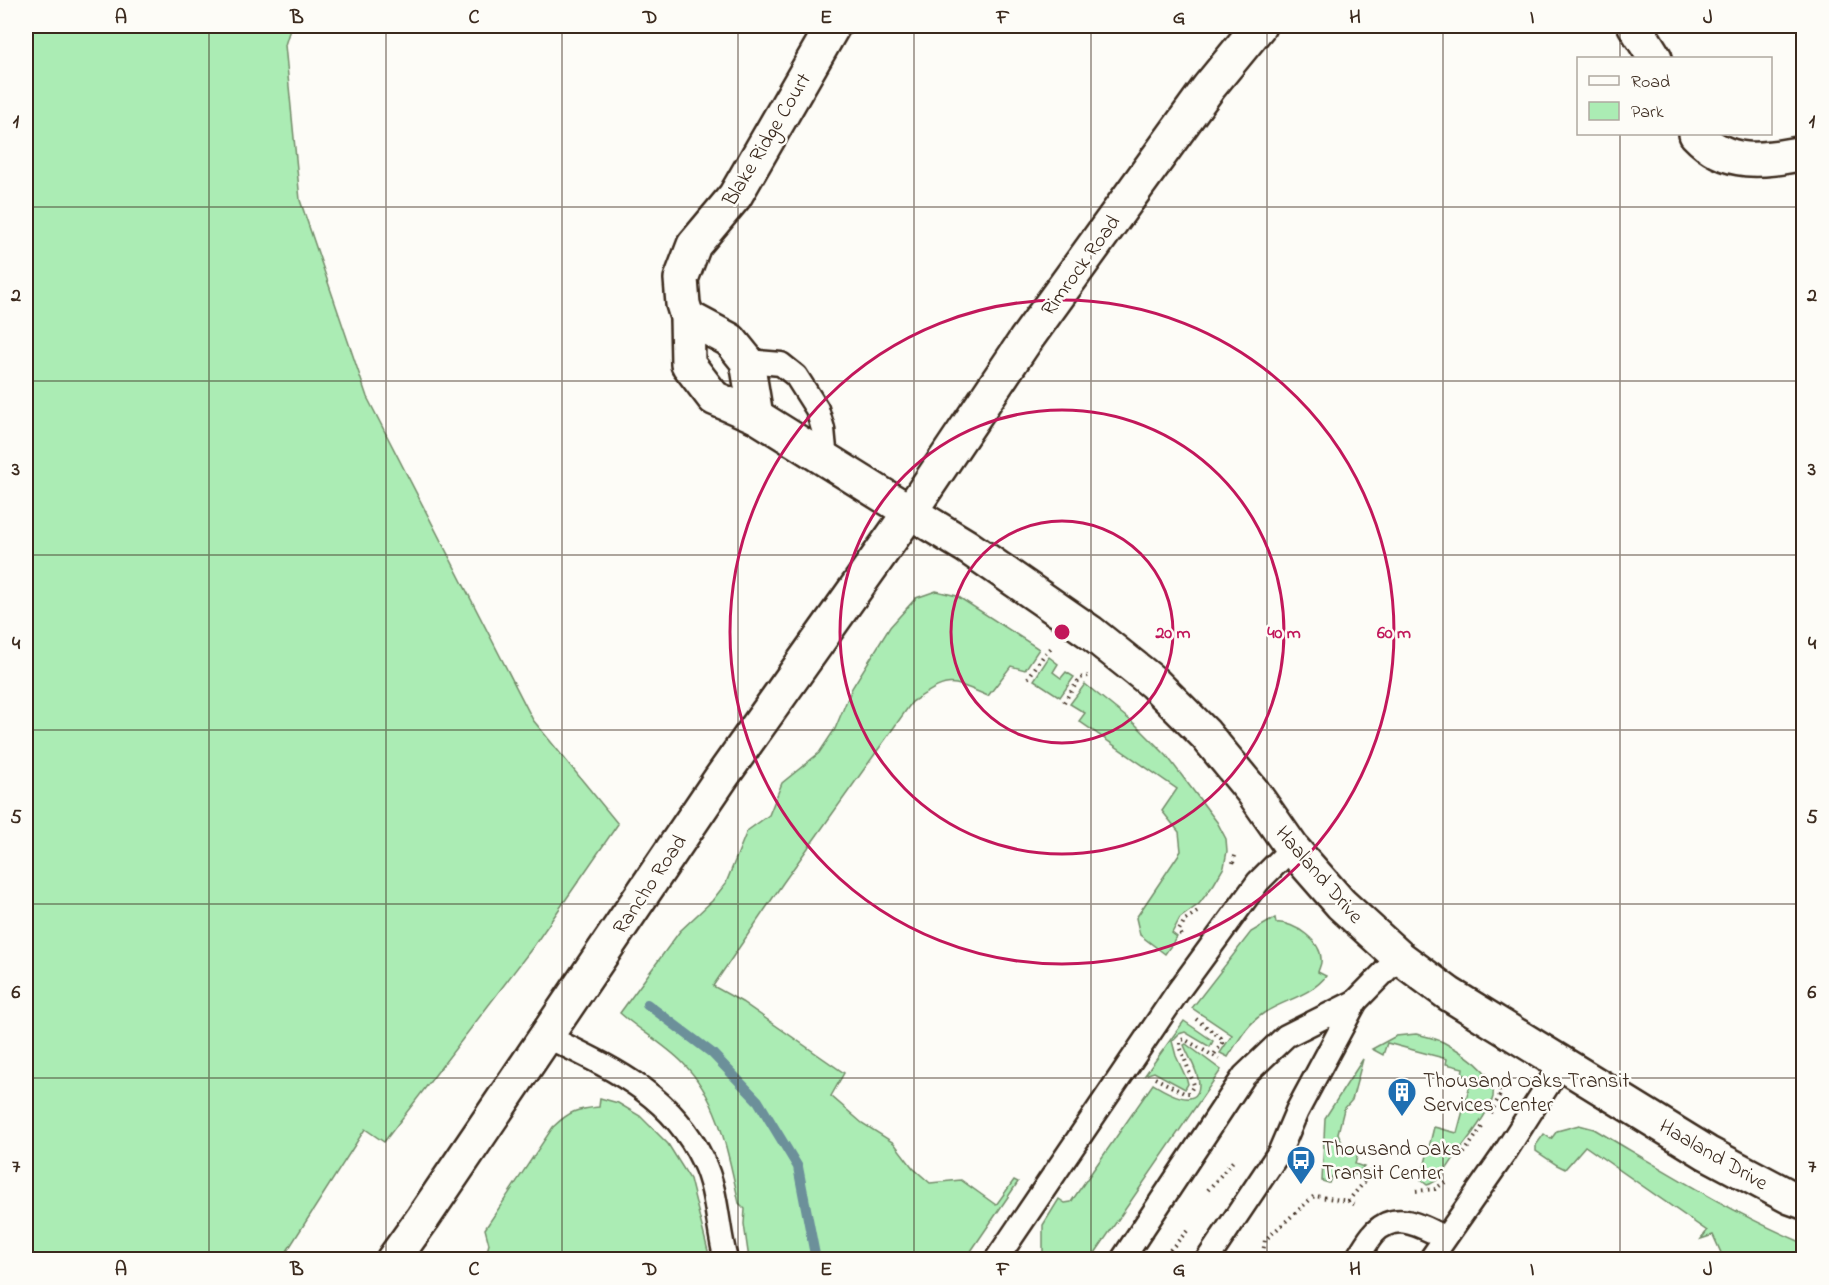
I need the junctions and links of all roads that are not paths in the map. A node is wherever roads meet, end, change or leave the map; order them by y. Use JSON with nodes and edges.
{"nodes":[{"id":1,"x":833,"y":26,"type":"edge"},
{"id":2,"x":1259,"y":26,"type":"edge"},
{"id":3,"x":1635,"y":26,"type":"edge"},
{"id":4,"x":1654,"y":57,"type":"edge"},
{"id":5,"x":1697,"y":135,"type":"edge"},
{"id":6,"x":1803,"y":153,"type":"edge"},
{"id":7,"x":687,"y":317,"type":"junction"},
{"id":8,"x":747,"y":361,"type":"junction"},
{"id":9,"x":756,"y":416,"type":"junction"},
{"id":10,"x":826,"y":460,"type":"junction"},
{"id":11,"x":910,"y":512,"type":"junction"},
{"id":12,"x":1292,"y":848,"type":"junction"},
{"id":13,"x":1399,"y":957,"type":"junction"},
{"id":14,"x":1356,"y":1001,"type":"junction"},
{"id":15,"x":546,"y":1036,"type":"junction"},
{"id":16,"x":1562,"y":1063,"type":"junction"},
{"id":17,"x":1803,"y":1202,"type":"edge"},
{"id":18,"x":1444,"y":1238,"type":"junction"},
{"id":19,"x":393,"y":1260,"type":"edge"},
{"id":20,"x":726,"y":1260,"type":"edge"},
{"id":21,"x":996,"y":1260,"type":"edge"},
{"id":22,"x":1122,"y":1260,"type":"edge"},
{"id":23,"x":1207,"y":1260,"type":"edge"},
{"id":24,"x":1356,"y":1260,"type":"edge"},
{"id":25,"x":1430,"y":1260,"type":"edge"}],
"edges":[{"from":1,"to":7,"type":"street","name":"Blake Ridge Court"},
{"from":2,"to":11,"type":"street","name":"Rimrock Road"},
{"from":3,"to":4,"type":"street"},
{"from":5,"to":6,"type":"street"},
{"from":7,"to":8,"type":"street"},
{"from":7,"to":9,"type":"street","name":"Blake Ridge Court"},
{"from":8,"to":9,"type":"street"},
{"from":8,"to":10,"type":"lane"},
{"from":9,"to":10,"type":"street","name":"Blake Ridge Court"},
{"from":10,"to":11,"type":"street","name":"Blake Ridge Court"},
{"from":11,"to":12,"type":"street","name":"Haaland Drive"},
{"from":11,"to":15,"type":"street","name":"Rancho Road"},
{"from":12,"to":13,"type":"street","name":"Haaland Drive"},
{"from":12,"to":21,"type":"lane"},
{"from":13,"to":14,"type":"lane"},
{"from":13,"to":16,"type":"street","name":"Haaland Drive"},
{"from":14,"to":22,"type":"lane"},
{"from":14,"to":23,"type":"lane"},
{"from":15,"to":19,"type":"street","name":"Rancho Road"},
{"from":15,"to":20,"type":"lane"},
{"from":16,"to":17,"type":"street","name":"Haaland Drive"},
{"from":16,"to":18,"type":"lane"},
{"from":18,"to":24,"type":"lane"},
{"from":18,"to":25,"type":"lane"}]}
